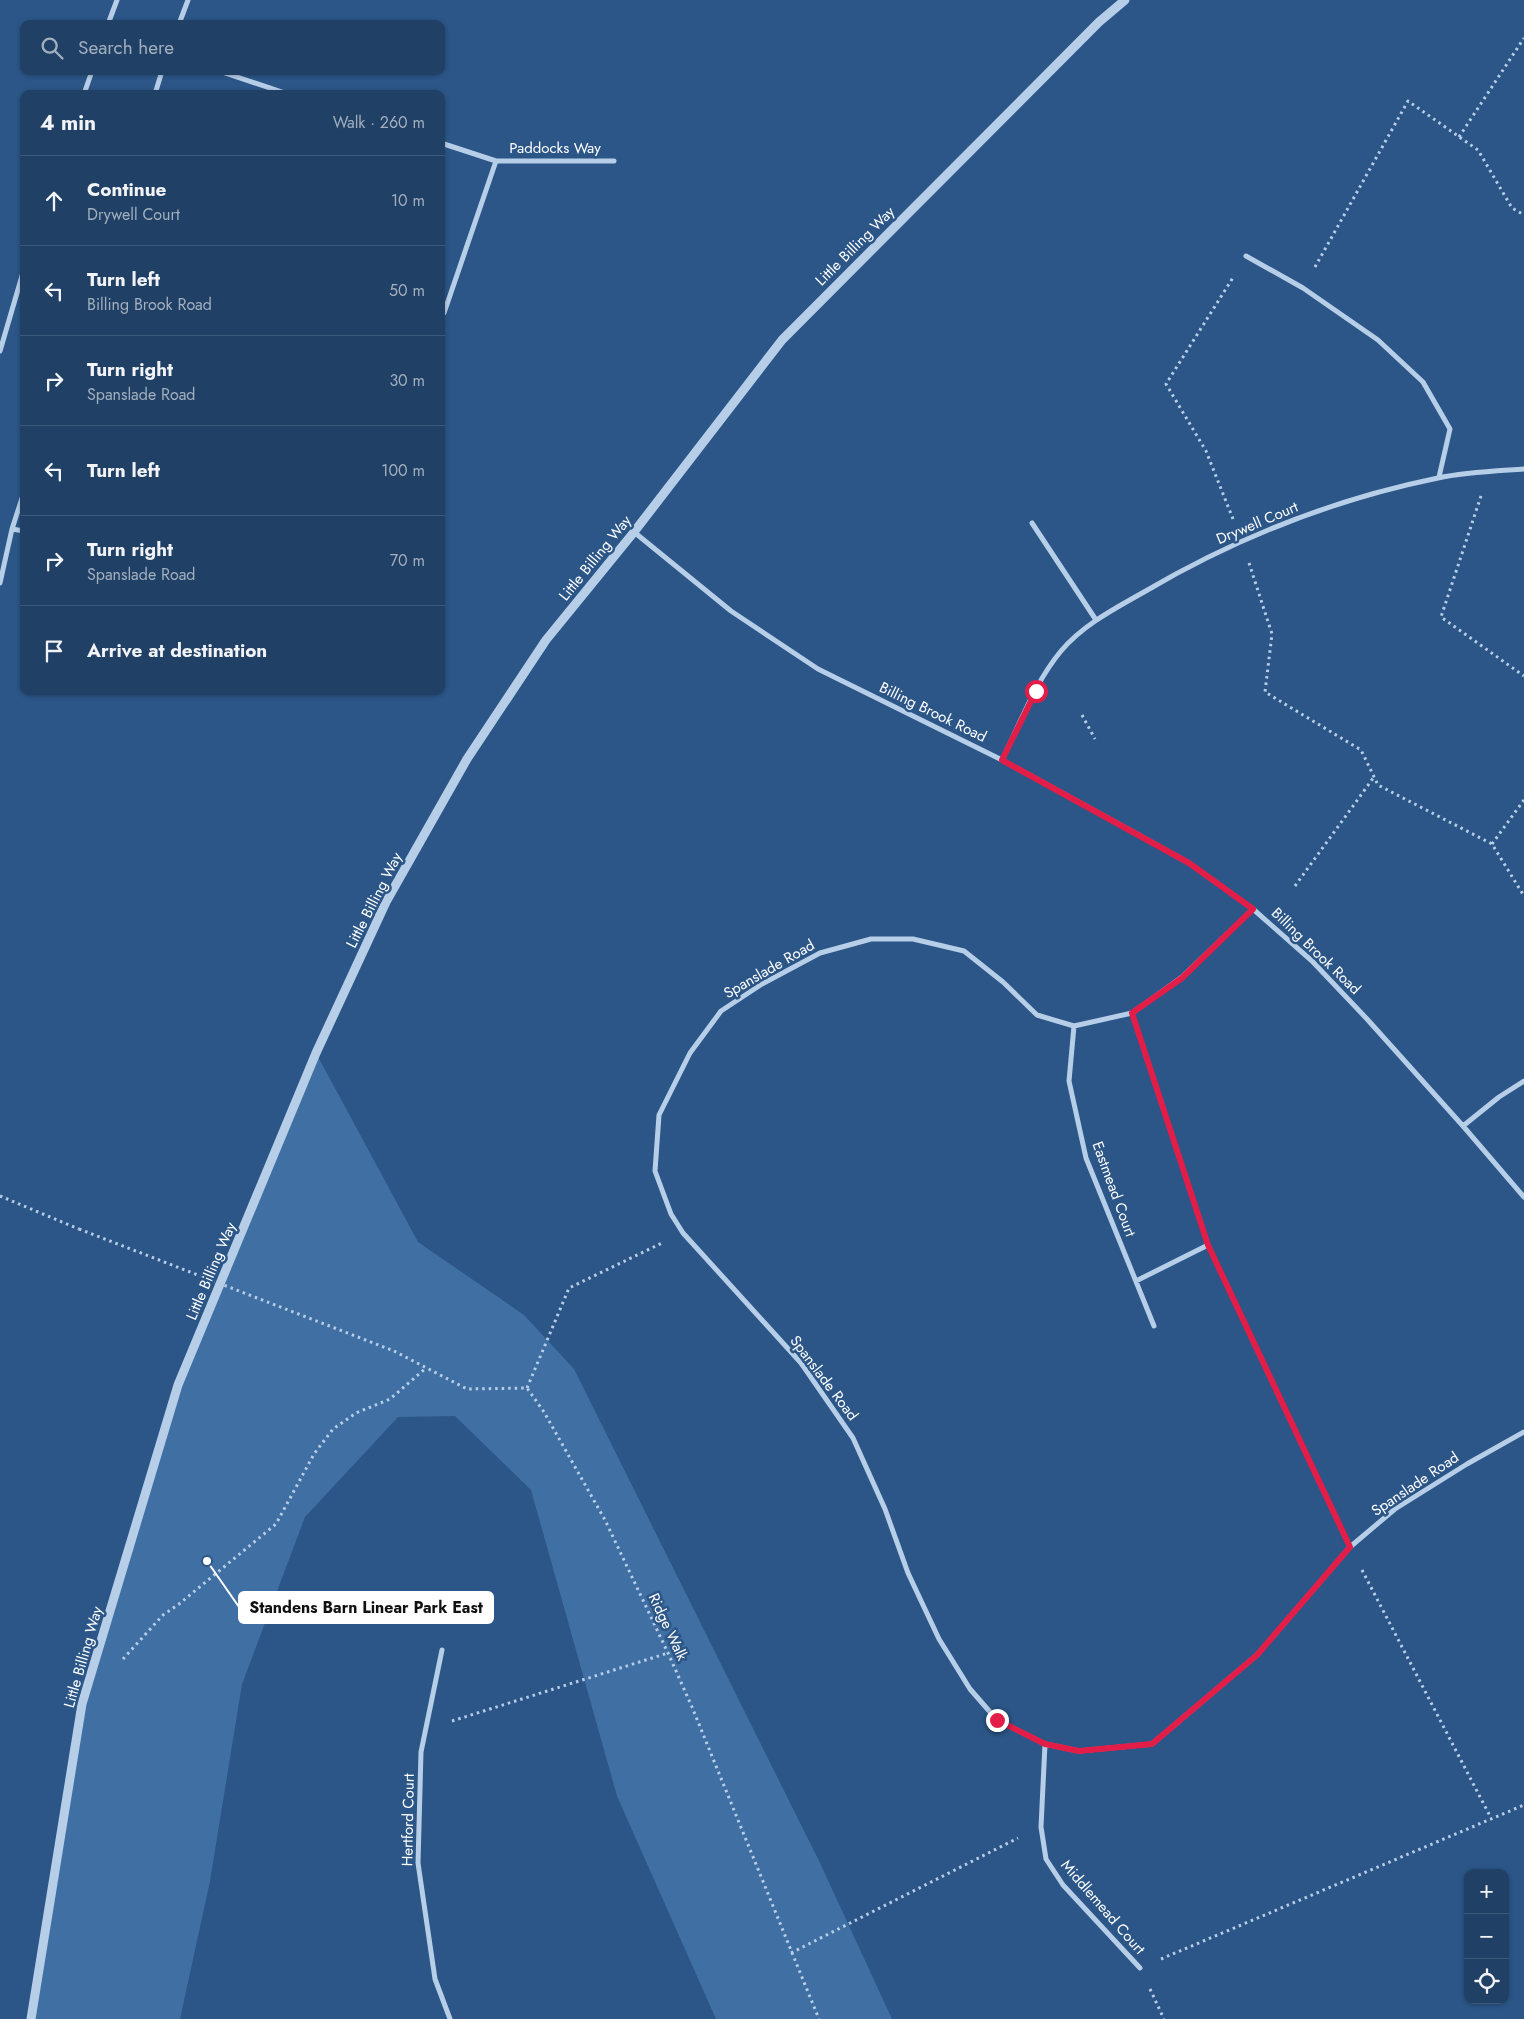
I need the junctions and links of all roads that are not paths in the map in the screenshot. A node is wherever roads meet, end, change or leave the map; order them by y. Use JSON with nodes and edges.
{"nodes":[{"id":1,"x":117,"y":0,"type":"edge"},
{"id":2,"x":188,"y":0,"type":"edge"},
{"id":3,"x":1125,"y":0,"type":"edge"},
{"id":4,"x":110,"y":20,"type":"edge"},
{"id":5,"x":180,"y":20,"type":"edge"},
{"id":6,"x":91,"y":75,"type":"edge"},
{"id":7,"x":161,"y":75,"type":"edge"},
{"id":8,"x":231,"y":75,"type":"edge"},
{"id":9,"x":85,"y":90,"type":"edge"},
{"id":10,"x":156,"y":90,"type":"edge"},
{"id":11,"x":276,"y":90,"type":"edge"},
{"id":12,"x":445,"y":144,"type":"edge"},
{"id":13,"x":496,"y":161,"type":"junction"},
{"id":14,"x":614,"y":161,"type":"dead end"},
{"id":15,"x":1246,"y":256,"type":"road end"},
{"id":16,"x":20,"y":283,"type":"edge"},
{"id":17,"x":445,"y":310,"type":"edge"},
{"id":18,"x":0,"y":351,"type":"edge"},
{"id":19,"x":1524,"y":469,"type":"edge"},
{"id":20,"x":1439,"y":477,"type":"junction"},
{"id":21,"x":20,"y":504,"type":"edge"},
{"id":22,"x":1032,"y":523,"type":"dead end"},
{"id":23,"x":12,"y":528,"type":"junction"},
{"id":24,"x":20,"y":530,"type":"edge"},
{"id":25,"x":634,"y":532,"type":"junction"},
{"id":26,"x":0,"y":583,"type":"edge"},
{"id":27,"x":1096,"y":620,"type":"junction"},
{"id":28,"x":1002,"y":760,"type":"junction"},
{"id":29,"x":1253,"y":909,"type":"junction"},
{"id":30,"x":1074,"y":1026,"type":"junction"},
{"id":31,"x":1524,"y":1081,"type":"edge"},
{"id":32,"x":1463,"y":1126,"type":"junction"},
{"id":33,"x":1524,"y":1197,"type":"edge"},
{"id":34,"x":1208,"y":1245,"type":"road end"},
{"id":35,"x":1136,"y":1281,"type":"junction"},
{"id":36,"x":1154,"y":1326,"type":"dead end"},
{"id":37,"x":1524,"y":1432,"type":"edge"},
{"id":38,"x":442,"y":1650,"type":"dead end"},
{"id":39,"x":1045,"y":1744,"type":"junction"},
{"id":40,"x":1140,"y":1968,"type":"road end"},
{"id":41,"x":31,"y":2019,"type":"edge"},
{"id":42,"x":450,"y":2019,"type":"edge"}],
"edges":[{"from":1,"to":4,"type":"street"},
{"from":2,"to":5,"type":"street"},
{"from":3,"to":25,"type":"street","name":"Little Billing Way"},
{"from":6,"to":9,"type":"street"},
{"from":7,"to":10,"type":"street"},
{"from":8,"to":11,"type":"street"},
{"from":12,"to":13,"type":"street","name":"Paddocks Way"},
{"from":13,"to":14,"type":"street","name":"Paddocks Way"},
{"from":13,"to":17,"type":"street","name":"Paddocks Way"},
{"from":15,"to":20,"type":"street"},
{"from":16,"to":18,"type":"street"},
{"from":19,"to":20,"type":"street","name":"Drywell Court"},
{"from":20,"to":27,"type":"street","name":"Drywell Court"},
{"from":21,"to":23,"type":"street"},
{"from":22,"to":27,"type":"street"},
{"from":23,"to":24,"type":"street"},
{"from":23,"to":26,"type":"street"},
{"from":25,"to":28,"type":"street","name":"Billing Brook Road"},
{"from":25,"to":41,"type":"street","name":"Little Billing Way"},
{"from":27,"to":28,"type":"street","name":"Drywell Court"},
{"from":28,"to":29,"type":"street","name":"Billing Brook Road"},
{"from":29,"to":30,"type":"street"},
{"from":29,"to":32,"type":"street","name":"Billing Brook Road"},
{"from":30,"to":35,"type":"street","name":"Eastmead Court"},
{"from":30,"to":39,"type":"street","name":"Spanslade Road"},
{"from":31,"to":32,"type":"street"},
{"from":32,"to":33,"type":"street","name":"Billing Brook Road"},
{"from":34,"to":35,"type":"street"},
{"from":35,"to":36,"type":"street","name":"Eastmead Court"},
{"from":37,"to":39,"type":"street","name":"Spanslade Road"},
{"from":38,"to":42,"type":"street","name":"Hertford Court"},
{"from":39,"to":40,"type":"street","name":"Middlemead Court"}]}
